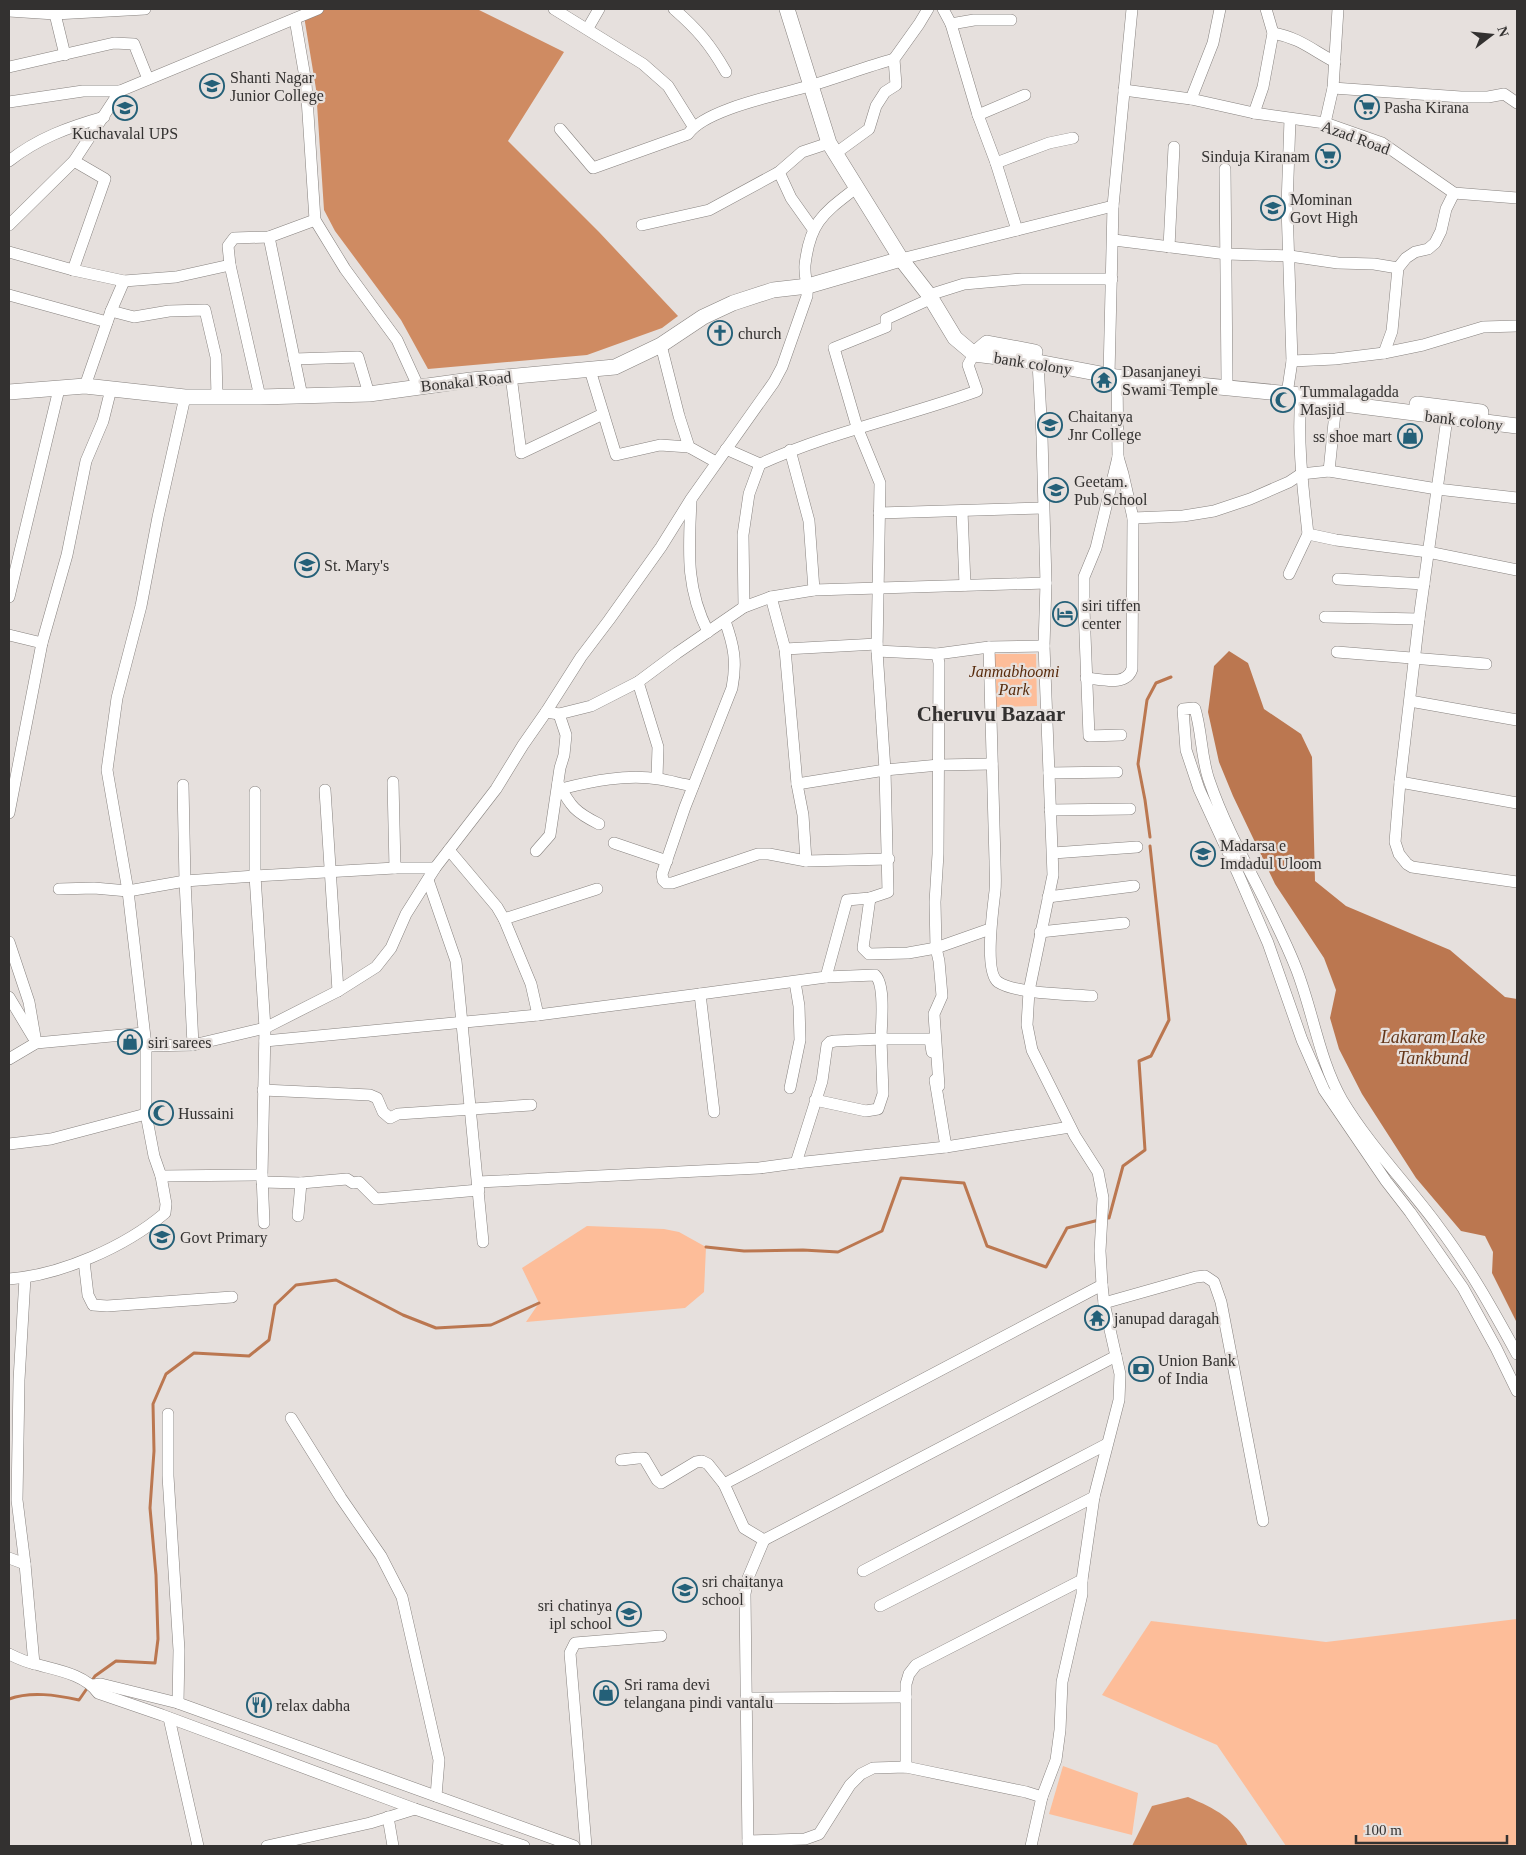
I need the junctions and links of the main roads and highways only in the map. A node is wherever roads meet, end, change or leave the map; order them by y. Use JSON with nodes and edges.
{"nodes":[{"id":1,"x":787,"y":9,"type":"edge"},
{"id":2,"x":901,"y":259,"type":"junction"},
{"id":3,"x":974,"y":354,"type":"junction"},
{"id":4,"x":1112,"y":373,"type":"junction"},
{"id":5,"x":9,"y":392,"type":"edge"},
{"id":6,"x":1292,"y":392,"type":"junction"},
{"id":7,"x":1517,"y":418,"type":"edge"},
{"id":8,"x":1517,"y":426,"type":"edge"}],
"edges":[{"from":1,"to":2,"type":"main road","name":"bank colony"},
{"from":2,"to":3,"type":"main road","name":"bank colony"},
{"from":2,"to":5,"type":"main road","name":"Bonakal Road"},
{"from":3,"to":4,"type":"main road","name":"bank colony"},
{"from":3,"to":4,"type":"main road"},
{"from":4,"to":6,"type":"main road","name":"bank colony"},
{"from":4,"to":6,"type":"main road"},
{"from":6,"to":7,"type":"main road"},
{"from":6,"to":8,"type":"main road","name":"bank colony"}]}
